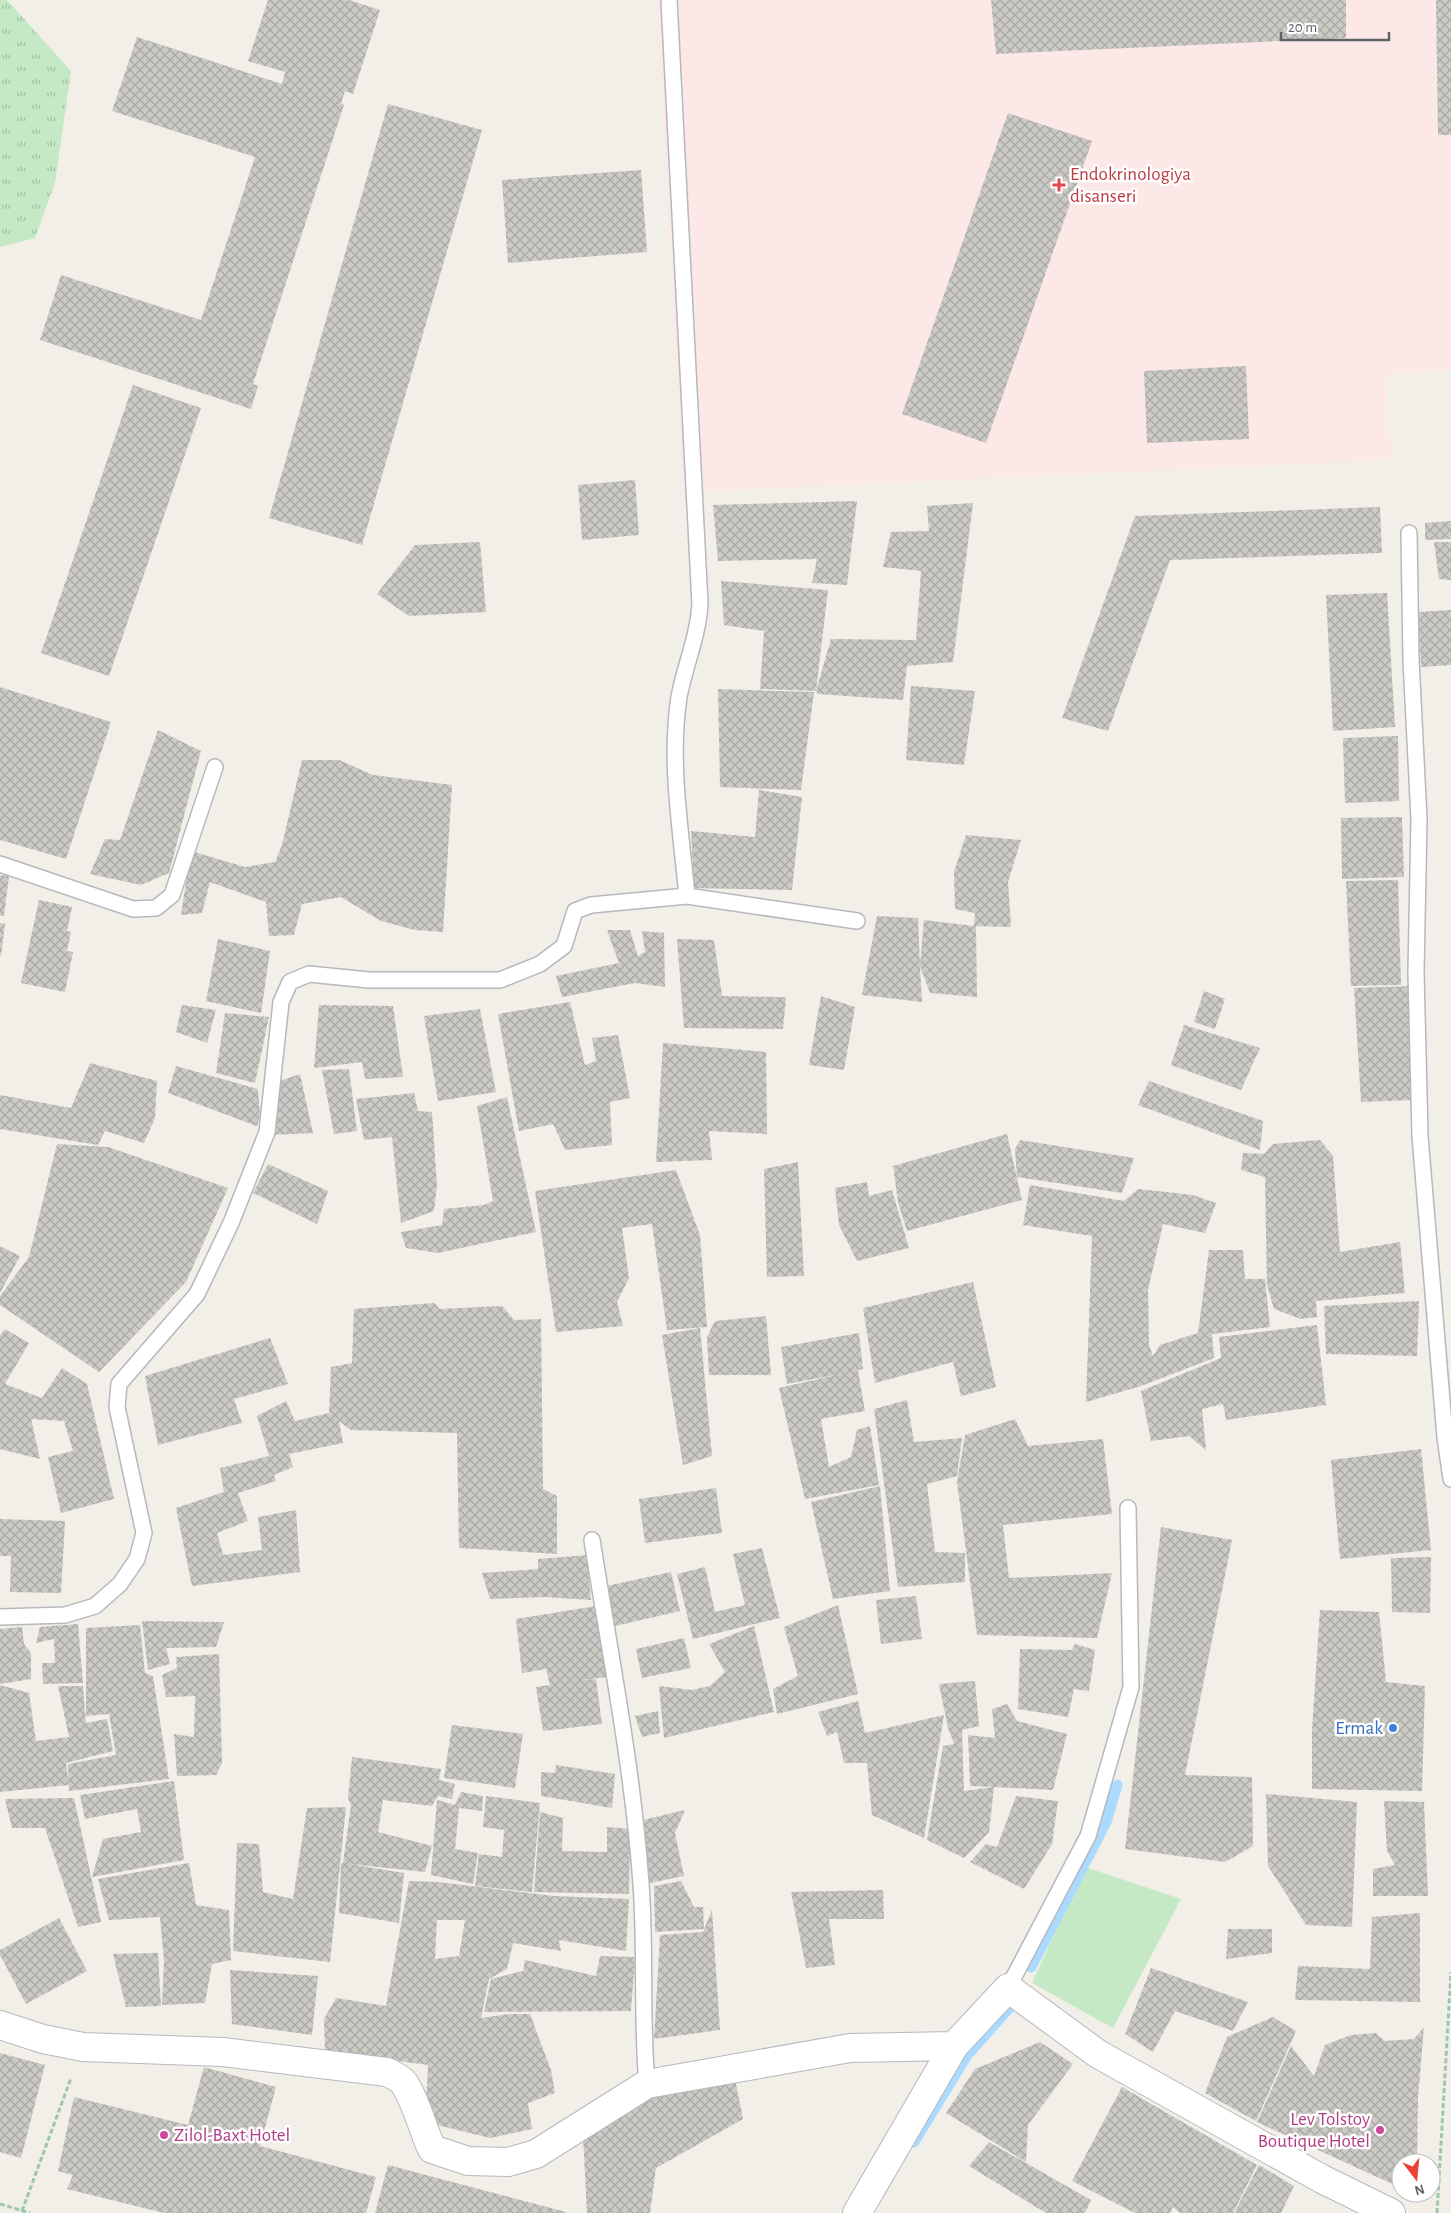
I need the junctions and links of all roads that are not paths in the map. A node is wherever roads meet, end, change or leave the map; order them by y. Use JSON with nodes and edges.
{"nodes":[{"id":1,"x":669,"y":0,"type":"edge"},
{"id":2,"x":1409,"y":533,"type":"dead end"},
{"id":3,"x":215,"y":767,"type":"dead end"},
{"id":4,"x":0,"y":864,"type":"edge"},
{"id":5,"x":687,"y":896,"type":"junction"},
{"id":6,"x":857,"y":921,"type":"dead end"},
{"id":7,"x":1451,"y":1479,"type":"edge"},
{"id":8,"x":1128,"y":1508,"type":"dead end"},
{"id":9,"x":592,"y":1540,"type":"dead end"},
{"id":10,"x":0,"y":1617,"type":"edge"},
{"id":11,"x":1008,"y":1988,"type":"junction"},
{"id":12,"x":0,"y":2025,"type":"edge"},
{"id":13,"x":954,"y":2046,"type":"junction"},
{"id":14,"x":647,"y":2084,"type":"junction"},
{"id":15,"x":857,"y":2213,"type":"edge"},
{"id":16,"x":1391,"y":2213,"type":"edge"}],
"edges":[{"from":1,"to":5,"type":"lane"},
{"from":2,"to":7,"type":"lane"},
{"from":3,"to":4,"type":"lane"},
{"from":5,"to":6,"type":"lane"},
{"from":5,"to":10,"type":"lane"},
{"from":8,"to":11,"type":"lane"},
{"from":9,"to":14,"type":"lane"},
{"from":11,"to":13,"type":"street"},
{"from":11,"to":16,"type":"street"},
{"from":12,"to":14,"type":"street"},
{"from":13,"to":14,"type":"street"},
{"from":13,"to":15,"type":"street"}]}
